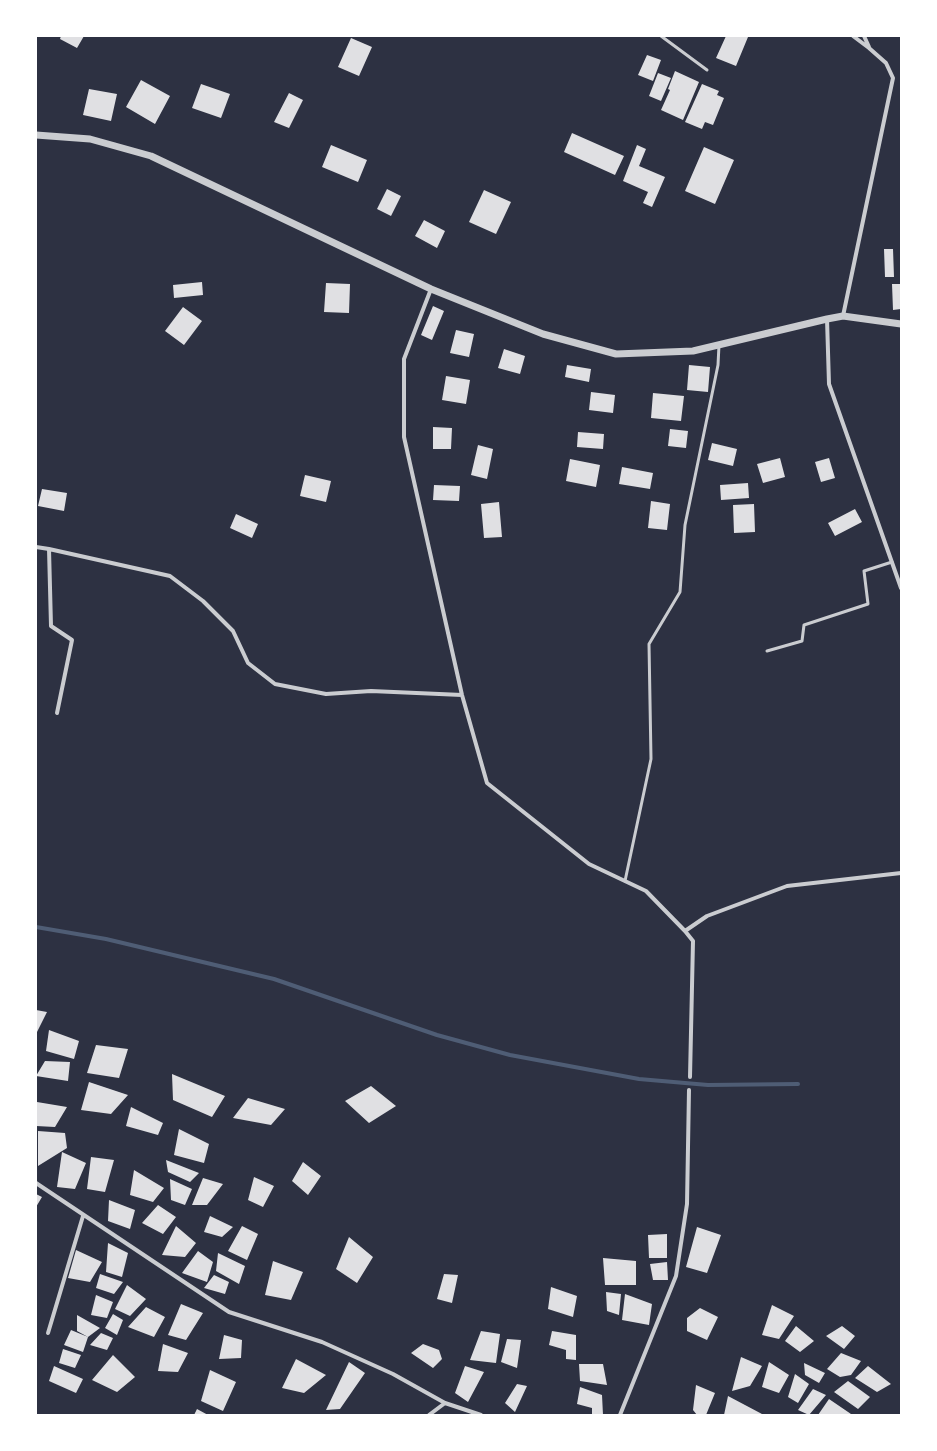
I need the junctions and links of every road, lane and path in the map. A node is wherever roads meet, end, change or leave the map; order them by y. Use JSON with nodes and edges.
{"nodes":[{"id":1,"x":661,"y":36,"type":"edge"},
{"id":2,"x":853,"y":36,"type":"edge"},
{"id":3,"x":864,"y":36,"type":"edge"},
{"id":4,"x":869,"y":48,"type":"junction"},
{"id":5,"x":707,"y":70,"type":"dead end"},
{"id":6,"x":36,"y":135,"type":"edge"},
{"id":7,"x":431,"y":289,"type":"junction"},
{"id":8,"x":843,"y":316,"type":"junction"},
{"id":9,"x":827,"y":318,"type":"junction"},
{"id":10,"x":901,"y":324,"type":"edge"},
{"id":11,"x":718,"y":345,"type":"junction"},
{"id":12,"x":36,"y":547,"type":"edge"},
{"id":13,"x":49,"y":549,"type":"junction"},
{"id":14,"x":892,"y":562,"type":"junction"},
{"id":15,"x":901,"y":588,"type":"edge"},
{"id":16,"x":767,"y":651,"type":"dead end"},
{"id":17,"x":462,"y":695,"type":"junction"},
{"id":18,"x":57,"y":713,"type":"dead end"},
{"id":19,"x":901,"y":873,"type":"edge"},
{"id":20,"x":626,"y":881,"type":"junction"},
{"id":21,"x":685,"y":931,"type":"junction"},
{"id":22,"x":690,"y":1077,"type":"dead end"},
{"id":23,"x":689,"y":1090,"type":"dead end"},
{"id":24,"x":36,"y":1183,"type":"edge"},
{"id":25,"x":83,"y":1216,"type":"junction"},
{"id":26,"x":48,"y":1333,"type":"dead end"},
{"id":27,"x":445,"y":1403,"type":"junction"},
{"id":28,"x":429,"y":1415,"type":"edge"},
{"id":29,"x":481,"y":1415,"type":"edge"},
{"id":30,"x":620,"y":1415,"type":"edge"}],
"edges":[{"from":1,"to":5,"type":"lane"},
{"from":2,"to":4,"type":"street"},
{"from":3,"to":4,"type":"street"},
{"from":4,"to":8,"type":"street"},
{"from":6,"to":7,"type":"street"},
{"from":7,"to":11,"type":"street"},
{"from":7,"to":17,"type":"street"},
{"from":8,"to":9,"type":"street"},
{"from":8,"to":10,"type":"street"},
{"from":9,"to":11,"type":"street"},
{"from":9,"to":14,"type":"street"},
{"from":11,"to":20,"type":"lane"},
{"from":12,"to":13,"type":"street"},
{"from":13,"to":17,"type":"street"},
{"from":13,"to":18,"type":"street"},
{"from":14,"to":15,"type":"street"},
{"from":14,"to":16,"type":"lane"},
{"from":17,"to":20,"type":"street"},
{"from":19,"to":21,"type":"street"},
{"from":20,"to":21,"type":"street"},
{"from":21,"to":22,"type":"street"},
{"from":23,"to":30,"type":"street"},
{"from":24,"to":25,"type":"street"},
{"from":25,"to":26,"type":"street"},
{"from":25,"to":27,"type":"street"},
{"from":27,"to":28,"type":"street"},
{"from":27,"to":29,"type":"street"}]}
